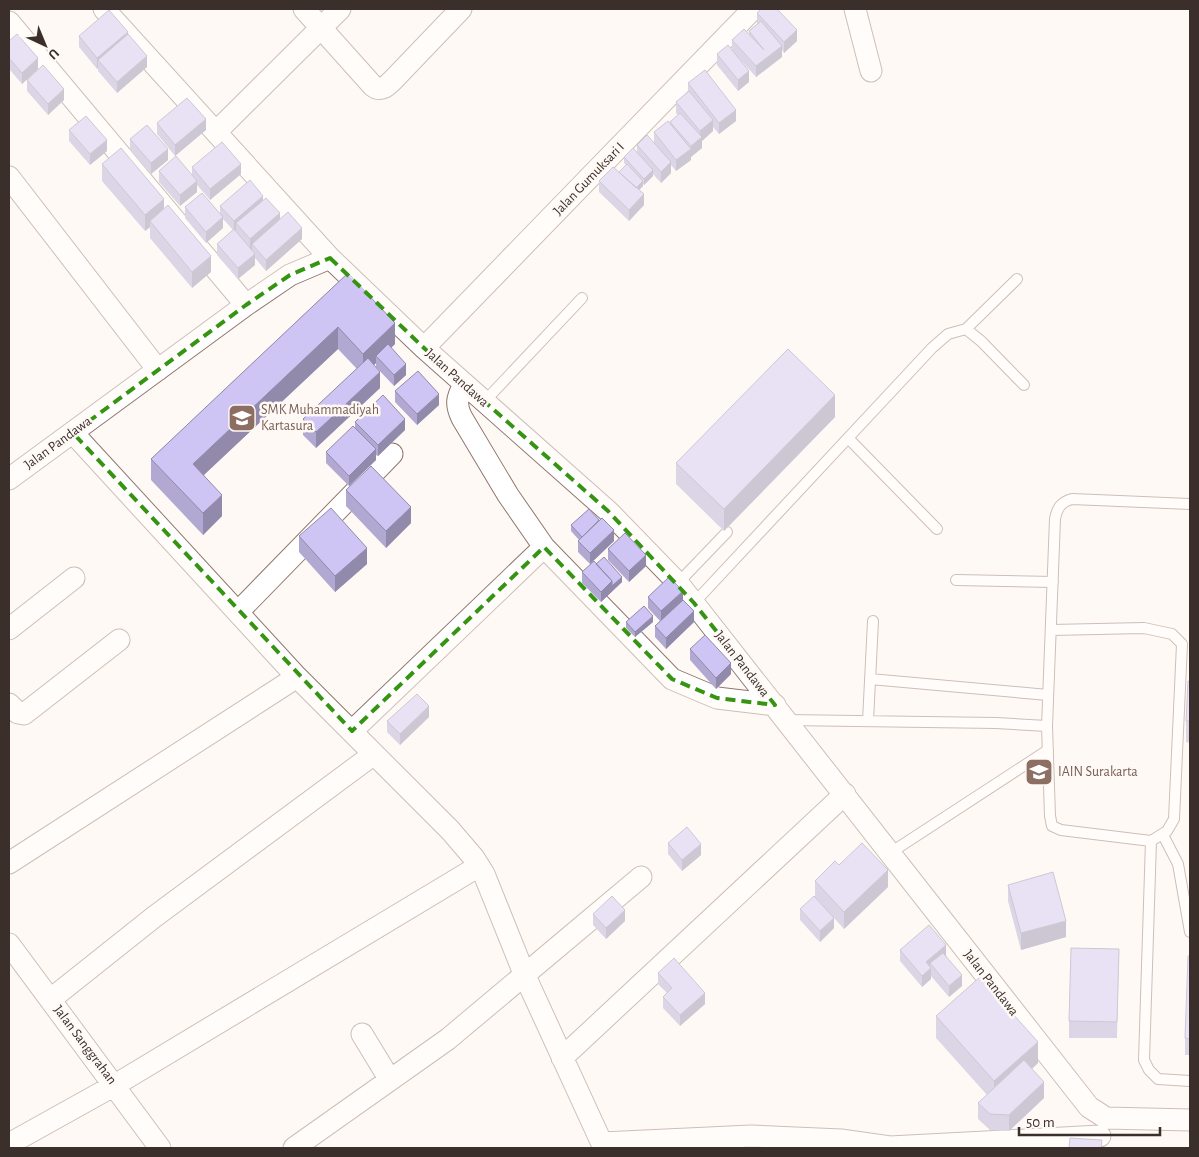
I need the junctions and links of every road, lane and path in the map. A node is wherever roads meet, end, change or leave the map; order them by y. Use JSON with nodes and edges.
{"nodes":[{"id":1,"x":104,"y":9,"type":"edge"},
{"id":2,"x":304,"y":9,"type":"edge"},
{"id":3,"x":340,"y":9,"type":"edge"},
{"id":4,"x":461,"y":9,"type":"edge"},
{"id":5,"x":753,"y":9,"type":"edge"},
{"id":6,"x":855,"y":9,"type":"edge"},
{"id":7,"x":9,"y":22,"type":"edge"},
{"id":8,"x":322,"y":28,"type":"junction"},
{"id":9,"x":871,"y":71,"type":"dead end"},
{"id":10,"x":217,"y":131,"type":"junction"},
{"id":11,"x":9,"y":177,"type":"edge"},
{"id":12,"x":330,"y":258,"type":"junction"},
{"id":13,"x":1017,"y":279,"type":"dead end"},
{"id":14,"x":582,"y":298,"type":"dead end"},
{"id":15,"x":246,"y":305,"type":"junction"},
{"id":16,"x":966,"y":329,"type":"junction"},
{"id":17,"x":424,"y":348,"type":"junction"},
{"id":18,"x":158,"y":370,"type":"junction"},
{"id":19,"x":464,"y":384,"type":"junction"},
{"id":20,"x":1024,"y":385,"type":"dead end"},
{"id":21,"x":484,"y":402,"type":"junction"},
{"id":22,"x":73,"y":432,"type":"junction"},
{"id":23,"x":848,"y":438,"type":"junction"},
{"id":24,"x":392,"y":454,"type":"dead end"},
{"id":25,"x":11,"y":472,"type":"edge"},
{"id":26,"x":1190,"y":504,"type":"edge"},
{"id":27,"x":937,"y":529,"type":"dead end"},
{"id":28,"x":728,"y":532,"type":"dead end"},
{"id":29,"x":544,"y":547,"type":"junction"},
{"id":30,"x":74,"y":578,"type":"dead end"},
{"id":31,"x":956,"y":580,"type":"dead end"},
{"id":32,"x":1052,"y":582,"type":"junction"},
{"id":33,"x":678,"y":583,"type":"junction"},
{"id":34,"x":694,"y":603,"type":"junction"},
{"id":35,"x":238,"y":612,"type":"junction"},
{"id":36,"x":873,"y":621,"type":"dead end"},
{"id":37,"x":9,"y":629,"type":"edge"},
{"id":38,"x":1051,"y":630,"type":"junction"},
{"id":39,"x":119,"y":640,"type":"dead end"},
{"id":40,"x":297,"y":677,"type":"junction"},
{"id":41,"x":870,"y":678,"type":"junction"},
{"id":42,"x":1048,"y":695,"type":"junction"},
{"id":43,"x":9,"y":704,"type":"edge"},
{"id":44,"x":781,"y":713,"type":"junction"},
{"id":45,"x":868,"y":721,"type":"junction"},
{"id":46,"x":1047,"y":726,"type":"junction"},
{"id":47,"x":352,"y":731,"type":"junction"},
{"id":48,"x":1048,"y":750,"type":"junction"},
{"id":49,"x":374,"y":754,"type":"junction"},
{"id":50,"x":845,"y":794,"type":"junction"},
{"id":51,"x":1163,"y":835,"type":"junction"},
{"id":52,"x":1150,"y":841,"type":"junction"},
{"id":53,"x":890,"y":853,"type":"junction"},
{"id":54,"x":9,"y":863,"type":"edge"},
{"id":55,"x":479,"y":866,"type":"junction"},
{"id":56,"x":641,"y":877,"type":"dead end"},
{"id":57,"x":1190,"y":932,"type":"edge"},
{"id":58,"x":9,"y":944,"type":"edge"},
{"id":59,"x":525,"y":976,"type":"junction"},
{"id":60,"x":51,"y":999,"type":"junction"},
{"id":61,"x":362,"y":1034,"type":"dead end"},
{"id":62,"x":562,"y":1058,"type":"junction"},
{"id":63,"x":390,"y":1080,"type":"junction"},
{"id":64,"x":1190,"y":1081,"type":"edge"},
{"id":65,"x":115,"y":1084,"type":"junction"},
{"id":66,"x":1190,"y":1120,"type":"edge"},
{"id":67,"x":1104,"y":1134,"type":"edge"},
{"id":68,"x":753,"y":1142,"type":"edge"},
{"id":69,"x":9,"y":1144,"type":"edge"},
{"id":70,"x":603,"y":1146,"type":"edge"},
{"id":71,"x":160,"y":1148,"type":"edge"},
{"id":72,"x":294,"y":1148,"type":"edge"},
{"id":73,"x":891,"y":1148,"type":"edge"}],
"edges":[{"from":1,"to":10,"type":"street","name":"Jalan Pandawa"},
{"from":2,"to":8,"type":"street"},
{"from":3,"to":8,"type":"street"},
{"from":4,"to":8,"type":"street"},
{"from":5,"to":17,"type":"street","name":"Jalan Gumuksari I"},
{"from":6,"to":9,"type":"street"},
{"from":7,"to":15,"type":"street"},
{"from":8,"to":10,"type":"street"},
{"from":10,"to":12,"type":"street","name":"Jalan Pandawa"},
{"from":11,"to":18,"type":"street"},
{"from":12,"to":15,"type":"street","name":"Jalan Pandawa"},
{"from":12,"to":17,"type":"street","name":"Jalan Pandawa"},
{"from":13,"to":16,"type":"lane"},
{"from":14,"to":21,"type":"lane"},
{"from":15,"to":18,"type":"street","name":"Jalan Pandawa"},
{"from":16,"to":20,"type":"lane"},
{"from":16,"to":23,"type":"lane"},
{"from":17,"to":19,"type":"street","name":"Jalan Pandawa"},
{"from":18,"to":22,"type":"street","name":"Jalan Pandawa"},
{"from":19,"to":21,"type":"street","name":"Jalan Pandawa"},
{"from":19,"to":29,"type":"street"},
{"from":21,"to":33,"type":"street","name":"Jalan Pandawa"},
{"from":22,"to":25,"type":"street","name":"Jalan Pandawa"},
{"from":22,"to":35,"type":"street"},
{"from":23,"to":27,"type":"lane"},
{"from":23,"to":34,"type":"lane"},
{"from":24,"to":35,"type":"street"},
{"from":26,"to":32,"type":"lane"},
{"from":28,"to":33,"type":"lane"},
{"from":29,"to":44,"type":"street"},
{"from":29,"to":47,"type":"street"},
{"from":30,"to":37,"type":"street"},
{"from":31,"to":32,"type":"lane"},
{"from":32,"to":38,"type":"lane"},
{"from":33,"to":34,"type":"street","name":"Jalan Pandawa"},
{"from":34,"to":44,"type":"street","name":"Jalan Pandawa"},
{"from":35,"to":40,"type":"street"},
{"from":36,"to":41,"type":"lane"},
{"from":38,"to":42,"type":"lane"},
{"from":38,"to":51,"type":"lane"},
{"from":39,"to":43,"type":"street"},
{"from":40,"to":47,"type":"street"},
{"from":40,"to":54,"type":"street"},
{"from":41,"to":42,"type":"lane"},
{"from":41,"to":45,"type":"lane"},
{"from":42,"to":46,"type":"lane"},
{"from":44,"to":45,"type":"lane"},
{"from":44,"to":50,"type":"street","name":"Jalan Pandawa"},
{"from":45,"to":46,"type":"lane"},
{"from":46,"to":48,"type":"lane"},
{"from":47,"to":49,"type":"street"},
{"from":48,"to":52,"type":"lane"},
{"from":48,"to":53,"type":"lane"},
{"from":49,"to":55,"type":"street"},
{"from":49,"to":60,"type":"street"},
{"from":50,"to":53,"type":"street","name":"Jalan Pandawa"},
{"from":50,"to":62,"type":"street"},
{"from":51,"to":52,"type":"lane"},
{"from":51,"to":57,"type":"lane"},
{"from":52,"to":64,"type":"lane"},
{"from":53,"to":67,"type":"street","name":"Jalan Pandawa"},
{"from":55,"to":59,"type":"street"},
{"from":55,"to":65,"type":"street"},
{"from":56,"to":59,"type":"street"},
{"from":58,"to":60,"type":"street","name":"Jalan Sanggrahan"},
{"from":59,"to":62,"type":"street"},
{"from":59,"to":63,"type":"street"},
{"from":60,"to":65,"type":"street","name":"Jalan Sanggrahan"},
{"from":61,"to":63,"type":"street"},
{"from":62,"to":70,"type":"street"},
{"from":63,"to":72,"type":"street"},
{"from":65,"to":69,"type":"street"},
{"from":65,"to":71,"type":"street","name":"Jalan Sanggrahan"},
{"from":66,"to":67,"type":"street"},
{"from":67,"to":73,"type":"street"},
{"from":68,"to":70,"type":"street"},
{"from":68,"to":73,"type":"street"}]}
